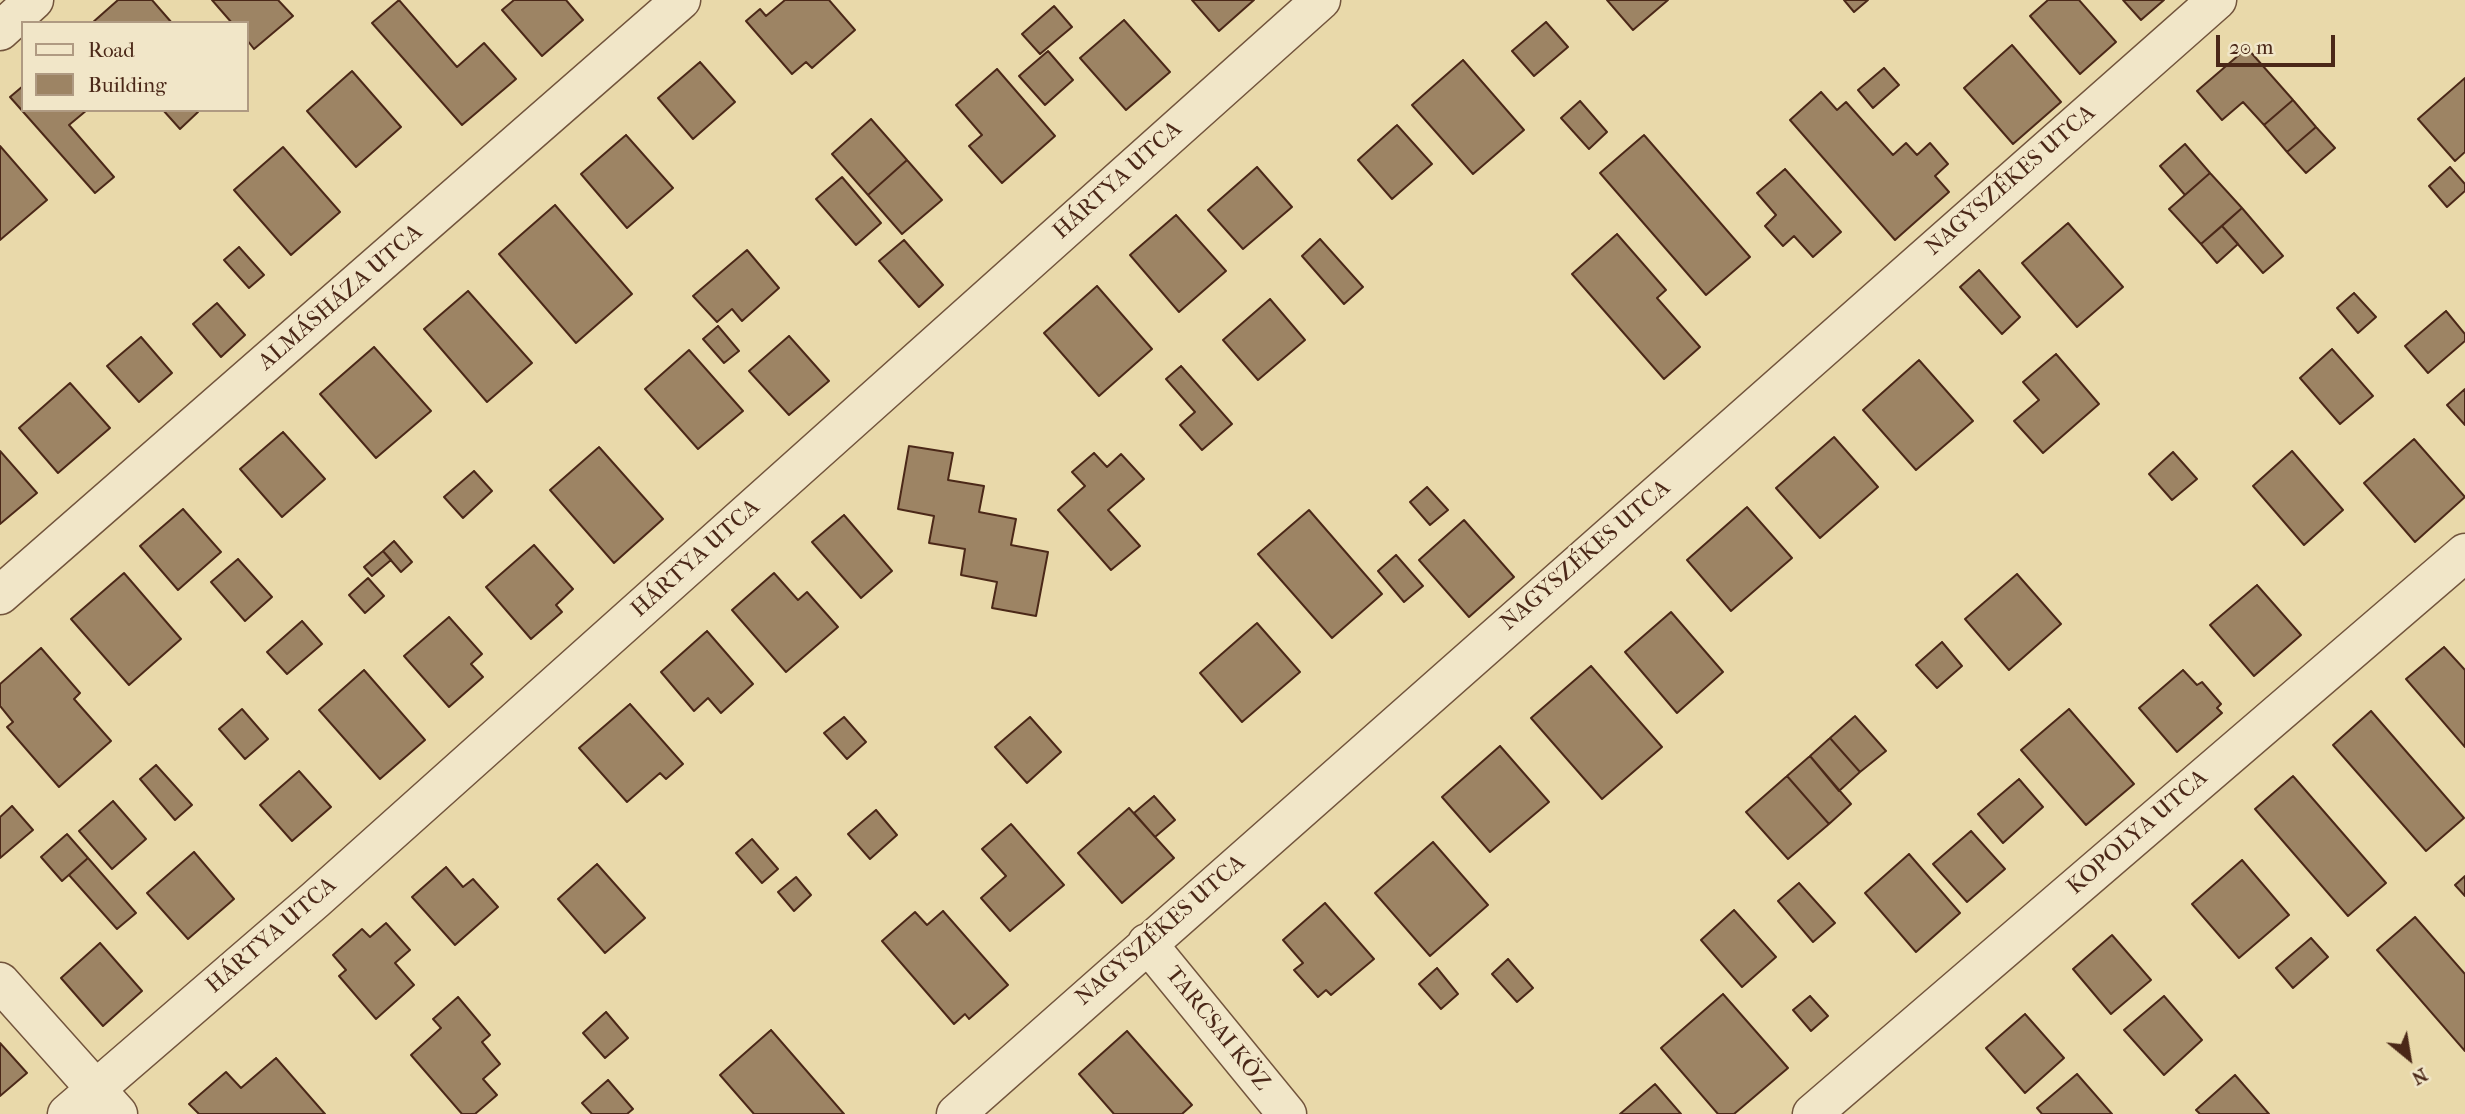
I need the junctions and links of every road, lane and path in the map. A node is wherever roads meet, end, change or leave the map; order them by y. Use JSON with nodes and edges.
{"nodes":[{"id":1,"x":34,"y":0,"type":"edge"},
{"id":2,"x":681,"y":0,"type":"edge"},
{"id":3,"x":1321,"y":0,"type":"edge"},
{"id":4,"x":2217,"y":0,"type":"edge"},
{"id":5,"x":0,"y":31,"type":"edge"},
{"id":6,"x":2465,"y":552,"type":"edge"},
{"id":7,"x":0,"y":595,"type":"edge"},
{"id":8,"x":1147,"y":943,"type":"junction"},
{"id":9,"x":0,"y":982,"type":"edge"},
{"id":10,"x":107,"y":1101,"type":"edge"},
{"id":11,"x":67,"y":1114,"type":"edge"},
{"id":12,"x":956,"y":1114,"type":"edge"},
{"id":13,"x":1287,"y":1114,"type":"edge"},
{"id":14,"x":1812,"y":1114,"type":"edge"}],
"edges":[{"from":1,"to":5,"type":"street"},
{"from":2,"to":7,"type":"street","name":"ALMÁSHÁZA UTCA"},
{"from":3,"to":10,"type":"street","name":"HÁRTYA UTCA"},
{"from":4,"to":8,"type":"street","name":"NAGYSZÉKES UTCA"},
{"from":6,"to":14,"type":"street","name":"KOPOLYA UTCA"},
{"from":8,"to":12,"type":"street","name":"NAGYSZÉKES UTCA"},
{"from":8,"to":13,"type":"street","name":"TARCSAI KÖZ"},
{"from":9,"to":10,"type":"street"},
{"from":10,"to":11,"type":"street","name":"HÁRTYA UTCA"}]}
